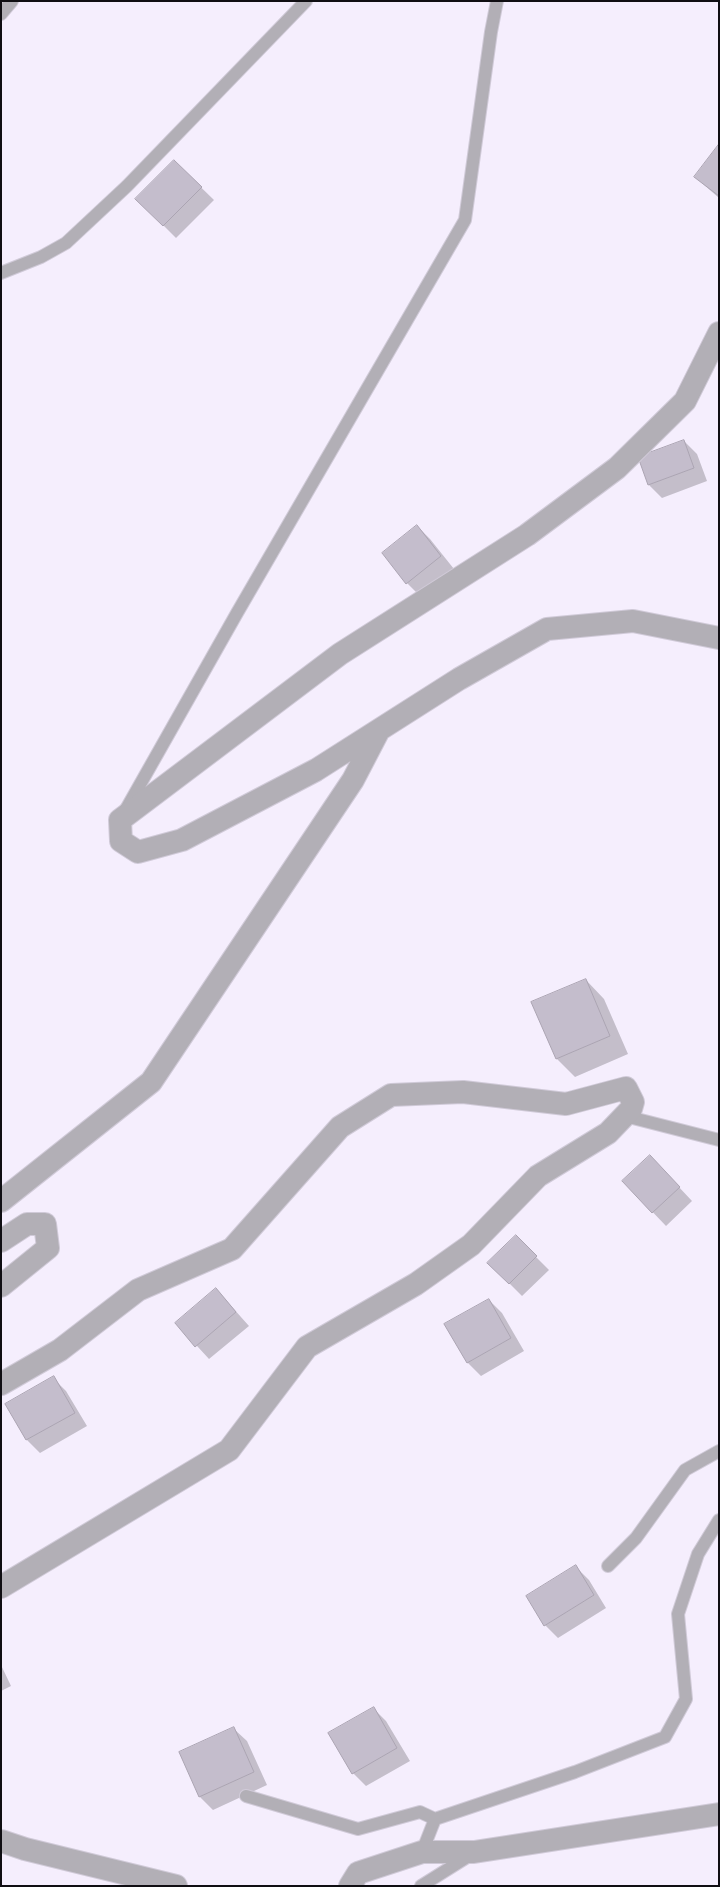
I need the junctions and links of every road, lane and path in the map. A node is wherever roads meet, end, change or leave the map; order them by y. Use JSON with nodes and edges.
{"nodes":[{"id":1,"x":12,"y":1,"type":"edge"},
{"id":2,"x":306,"y":1,"type":"edge"},
{"id":3,"x":497,"y":1,"type":"edge"},
{"id":4,"x":1,"y":14,"type":"edge"},
{"id":5,"x":1,"y":272,"type":"edge"},
{"id":6,"x":719,"y":333,"type":"edge"},
{"id":7,"x":719,"y":638,"type":"edge"},
{"id":8,"x":379,"y":731,"type":"junction"},
{"id":9,"x":120,"y":820,"type":"junction"},
{"id":10,"x":625,"y":1116,"type":"junction"},
{"id":11,"x":719,"y":1140,"type":"edge"},
{"id":12,"x":1,"y":1201,"type":"edge"},
{"id":13,"x":1,"y":1241,"type":"edge"},
{"id":14,"x":1,"y":1286,"type":"edge"},
{"id":15,"x":1,"y":1384,"type":"edge"},
{"id":16,"x":719,"y":1451,"type":"edge"},
{"id":17,"x":719,"y":1520,"type":"edge"},
{"id":18,"x":608,"y":1566,"type":"dead end"},
{"id":19,"x":1,"y":1587,"type":"edge"},
{"id":20,"x":246,"y":1796,"type":"dead end"},
{"id":21,"x":719,"y":1814,"type":"edge"},
{"id":22,"x":435,"y":1819,"type":"junction"},
{"id":23,"x":1,"y":1841,"type":"edge"},
{"id":24,"x":422,"y":1852,"type":"junction"},
{"id":25,"x":474,"y":1852,"type":"junction"},
{"id":26,"x":176,"y":1886,"type":"edge"},
{"id":27,"x":350,"y":1886,"type":"edge"},
{"id":28,"x":421,"y":1886,"type":"edge"}],
"edges":[{"from":1,"to":4,"type":"lane"},
{"from":2,"to":5,"type":"lane"},
{"from":3,"to":9,"type":"lane"},
{"from":6,"to":9,"type":"street"},
{"from":7,"to":8,"type":"street"},
{"from":8,"to":9,"type":"street"},
{"from":8,"to":12,"type":"street"},
{"from":10,"to":11,"type":"lane"},
{"from":10,"to":15,"type":"street"},
{"from":10,"to":19,"type":"street"},
{"from":13,"to":14,"type":"street"},
{"from":16,"to":18,"type":"lane"},
{"from":17,"to":22,"type":"lane"},
{"from":20,"to":22,"type":"lane"},
{"from":21,"to":25,"type":"street"},
{"from":22,"to":24,"type":"lane"},
{"from":23,"to":26,"type":"street"},
{"from":24,"to":25,"type":"street"},
{"from":24,"to":27,"type":"street"},
{"from":25,"to":28,"type":"lane"}]}
